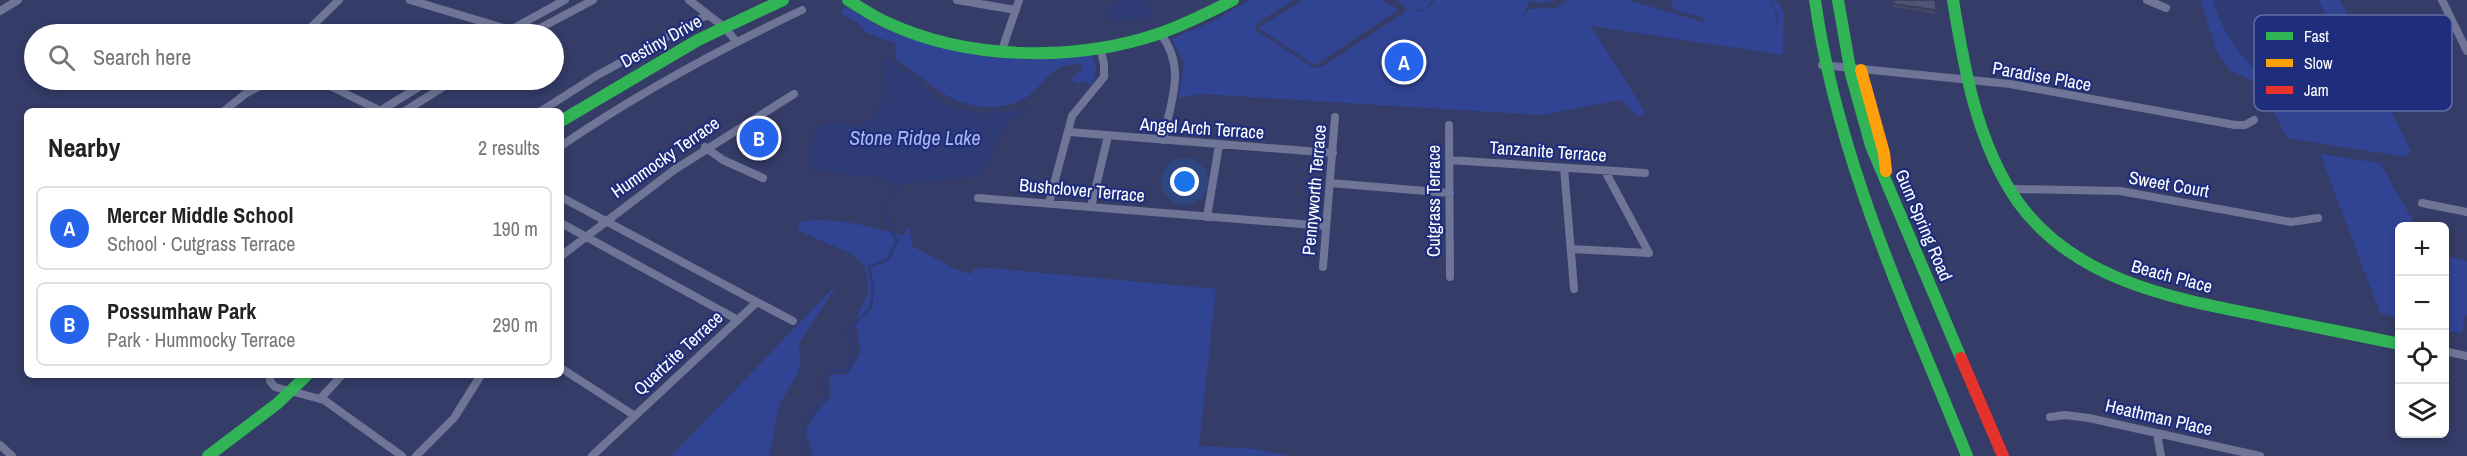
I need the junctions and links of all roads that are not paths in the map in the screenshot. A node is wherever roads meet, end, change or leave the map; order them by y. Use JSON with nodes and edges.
{"nodes":[{"id":1,"x":18,"y":0,"type":"edge"},
{"id":2,"x":339,"y":0,"type":"edge"},
{"id":3,"x":410,"y":0,"type":"edge"},
{"id":4,"x":565,"y":0,"type":"edge"},
{"id":5,"x":593,"y":0,"type":"edge"},
{"id":6,"x":689,"y":0,"type":"edge"},
{"id":7,"x":783,"y":0,"type":"edge"},
{"id":8,"x":848,"y":0,"type":"edge"},
{"id":9,"x":957,"y":0,"type":"edge"},
{"id":10,"x":1019,"y":0,"type":"edge"},
{"id":11,"x":1233,"y":0,"type":"edge"},
{"id":12,"x":1815,"y":0,"type":"edge"},
{"id":13,"x":1838,"y":0,"type":"edge"},
{"id":14,"x":1953,"y":0,"type":"edge"},
{"id":15,"x":2147,"y":0,"type":"edge"},
{"id":16,"x":2442,"y":0,"type":"edge"},
{"id":17,"x":2166,"y":8,"type":"dead end"},
{"id":18,"x":802,"y":10,"type":"dead end"},
{"id":19,"x":1016,"y":10,"type":"junction"},
{"id":20,"x":0,"y":11,"type":"edge"},
{"id":21,"x":707,"y":15,"type":"junction"},
{"id":22,"x":2449,"y":15,"type":"edge"},
{"id":23,"x":2452,"y":20,"type":"edge"},
{"id":24,"x":314,"y":24,"type":"edge"},
{"id":25,"x":487,"y":24,"type":"edge"},
{"id":26,"x":526,"y":24,"type":"edge"},
{"id":27,"x":548,"y":24,"type":"edge"},
{"id":28,"x":724,"y":27,"type":"junction"},
{"id":29,"x":1160,"y":33,"type":"junction"},
{"id":30,"x":736,"y":41,"type":"junction"},
{"id":31,"x":1100,"y":47,"type":"junction"},
{"id":32,"x":1002,"y":50,"type":"junction"},
{"id":33,"x":2467,"y":51,"type":"edge"},
{"id":34,"x":1822,"y":64,"type":"junction"},
{"id":35,"x":1848,"y":68,"type":"junction"},
{"id":36,"x":1861,"y":70,"type":"junction"},
{"id":37,"x":1970,"y":80,"type":"junction"},
{"id":38,"x":252,"y":90,"type":"edge"},
{"id":39,"x":338,"y":90,"type":"edge"},
{"id":40,"x":414,"y":90,"type":"edge"},
{"id":41,"x":438,"y":90,"type":"edge"},
{"id":42,"x":794,"y":94,"type":"dead end"},
{"id":43,"x":228,"y":108,"type":"edge"},
{"id":44,"x":374,"y":108,"type":"edge"},
{"id":45,"x":385,"y":108,"type":"edge"},
{"id":46,"x":410,"y":108,"type":"edge"},
{"id":47,"x":546,"y":108,"type":"edge"},
{"id":48,"x":1335,"y":117,"type":"dead end"},
{"id":49,"x":564,"y":119,"type":"edge"},
{"id":50,"x":2254,"y":120,"type":"dead end"},
{"id":51,"x":1449,"y":125,"type":"dead end"},
{"id":52,"x":1068,"y":132,"type":"junction"},
{"id":53,"x":1108,"y":136,"type":"junction"},
{"id":54,"x":1163,"y":140,"type":"junction"},
{"id":55,"x":564,"y":144,"type":"edge"},
{"id":56,"x":1219,"y":145,"type":"junction"},
{"id":57,"x":705,"y":147,"type":"junction"},
{"id":58,"x":1332,"y":153,"type":"junction"},
{"id":59,"x":1449,"y":160,"type":"junction"},
{"id":60,"x":1564,"y":168,"type":"junction"},
{"id":61,"x":1605,"y":171,"type":"junction"},
{"id":62,"x":1645,"y":173,"type":"dead end"},
{"id":63,"x":763,"y":178,"type":"dead end"},
{"id":64,"x":1330,"y":183,"type":"junction"},
{"id":65,"x":1887,"y":184,"type":"junction"},
{"id":66,"x":2013,"y":189,"type":"junction"},
{"id":67,"x":1450,"y":193,"type":"junction"},
{"id":68,"x":978,"y":198,"type":"dead end"},
{"id":69,"x":564,"y":199,"type":"edge"},
{"id":70,"x":2422,"y":203,"type":"dead end"},
{"id":71,"x":1049,"y":204,"type":"junction"},
{"id":72,"x":1091,"y":207,"type":"junction"},
{"id":73,"x":2467,"y":212,"type":"edge"},
{"id":74,"x":1208,"y":216,"type":"junction"},
{"id":75,"x":2318,"y":218,"type":"dead end"},
{"id":76,"x":604,"y":220,"type":"junction"},
{"id":77,"x":564,"y":224,"type":"edge"},
{"id":78,"x":1326,"y":226,"type":"junction"},
{"id":79,"x":585,"y":236,"type":"junction"},
{"id":80,"x":1571,"y":249,"type":"junction"},
{"id":81,"x":564,"y":254,"type":"edge"},
{"id":82,"x":1323,"y":267,"type":"dead end"},
{"id":83,"x":1450,"y":277,"type":"dead end"},
{"id":84,"x":1574,"y":289,"type":"dead end"},
{"id":85,"x":757,"y":302,"type":"junction"},
{"id":86,"x":738,"y":320,"type":"junction"},
{"id":87,"x":793,"y":321,"type":"dead end"},
{"id":88,"x":2395,"y":343,"type":"edge"},
{"id":89,"x":2449,"y":352,"type":"edge"},
{"id":90,"x":2467,"y":356,"type":"edge"},
{"id":91,"x":564,"y":370,"type":"edge"},
{"id":92,"x":271,"y":378,"type":"edge"},
{"id":93,"x":304,"y":378,"type":"edge"},
{"id":94,"x":339,"y":378,"type":"edge"},
{"id":95,"x":479,"y":378,"type":"edge"},
{"id":96,"x":290,"y":392,"type":"junction"},
{"id":97,"x":320,"y":399,"type":"junction"},
{"id":98,"x":634,"y":416,"type":"junction"},
{"id":99,"x":2050,"y":417,"type":"dead end"},
{"id":100,"x":2157,"y":434,"type":"junction"},
{"id":101,"x":0,"y":445,"type":"edge"},
{"id":102,"x":12,"y":456,"type":"edge"},
{"id":103,"x":208,"y":456,"type":"edge"},
{"id":104,"x":402,"y":456,"type":"edge"},
{"id":105,"x":416,"y":456,"type":"edge"},
{"id":106,"x":592,"y":456,"type":"edge"},
{"id":107,"x":1967,"y":456,"type":"edge"},
{"id":108,"x":2002,"y":456,"type":"edge"},
{"id":109,"x":2161,"y":456,"type":"edge"},
{"id":110,"x":2260,"y":456,"type":"edge"}],
"edges":[{"from":1,"to":20,"type":"street"},
{"from":2,"to":24,"type":"street"},
{"from":3,"to":25,"type":"street"},
{"from":4,"to":26,"type":"street"},
{"from":5,"to":27,"type":"street"},
{"from":6,"to":21,"type":"street"},
{"from":7,"to":28,"type":"street","name":"Destiny Drive"},
{"from":8,"to":32,"type":"street"},
{"from":9,"to":19,"type":"street"},
{"from":10,"to":19,"type":"street"},
{"from":11,"to":29,"type":"street"},
{"from":12,"to":34,"type":"street"},
{"from":13,"to":35,"type":"street","name":"Gum Spring Road"},
{"from":14,"to":37,"type":"street","name":"Beach Place"},
{"from":15,"to":17,"type":"street"},
{"from":16,"to":22,"type":"street"},
{"from":18,"to":30,"type":"street"},
{"from":19,"to":32,"type":"street"},
{"from":21,"to":28,"type":"street"},
{"from":21,"to":47,"type":"street"},
{"from":23,"to":33,"type":"street"},
{"from":28,"to":30,"type":"street"},
{"from":28,"to":49,"type":"street","name":"Destiny Drive"},
{"from":29,"to":31,"type":"street"},
{"from":29,"to":54,"type":"street"},
{"from":30,"to":55,"type":"street"},
{"from":31,"to":32,"type":"street"},
{"from":31,"to":52,"type":"street"},
{"from":34,"to":35,"type":"street","name":"Paradise Place"},
{"from":34,"to":107,"type":"street"},
{"from":35,"to":36,"type":"street","name":"Paradise Place"},
{"from":35,"to":65,"type":"street","name":"Gum Spring Road"},
{"from":36,"to":37,"type":"street","name":"Paradise Place"},
{"from":36,"to":65,"type":"street"},
{"from":37,"to":50,"type":"street","name":"Paradise Place"},
{"from":37,"to":66,"type":"street","name":"Beach Place"},
{"from":38,"to":43,"type":"street"},
{"from":39,"to":44,"type":"street"},
{"from":40,"to":45,"type":"street"},
{"from":41,"to":46,"type":"street"},
{"from":42,"to":57,"type":"street","name":"Hummocky Terrace"},
{"from":48,"to":58,"type":"street","name":"Pennyworth Terrace"},
{"from":51,"to":59,"type":"street","name":"Cutgrass Terrace"},
{"from":52,"to":53,"type":"street","name":"Angel Arch Terrace"},
{"from":52,"to":71,"type":"street"},
{"from":53,"to":54,"type":"street","name":"Angel Arch Terrace"},
{"from":53,"to":72,"type":"street"},
{"from":54,"to":56,"type":"street","name":"Angel Arch Terrace"},
{"from":56,"to":58,"type":"street","name":"Angel Arch Terrace"},
{"from":56,"to":74,"type":"street"},
{"from":57,"to":63,"type":"street"},
{"from":57,"to":76,"type":"street","name":"Hummocky Terrace"},
{"from":58,"to":64,"type":"street","name":"Pennyworth Terrace"},
{"from":59,"to":60,"type":"street","name":"Tanzanite Terrace"},
{"from":59,"to":67,"type":"street","name":"Cutgrass Terrace"},
{"from":60,"to":61,"type":"street","name":"Tanzanite Terrace"},
{"from":60,"to":80,"type":"street"},
{"from":61,"to":62,"type":"street","name":"Tanzanite Terrace"},
{"from":61,"to":80,"type":"street"},
{"from":64,"to":67,"type":"street"},
{"from":64,"to":78,"type":"street","name":"Pennyworth Terrace"},
{"from":65,"to":108,"type":"street","name":"Gum Spring Road"},
{"from":66,"to":75,"type":"street","name":"Sweet Court"},
{"from":66,"to":88,"type":"street","name":"Beach Place"},
{"from":67,"to":83,"type":"street","name":"Cutgrass Terrace"},
{"from":68,"to":71,"type":"street","name":"Bushclover Terrace"},
{"from":69,"to":76,"type":"street"},
{"from":70,"to":73,"type":"street"},
{"from":71,"to":72,"type":"street","name":"Bushclover Terrace"},
{"from":72,"to":74,"type":"street","name":"Bushclover Terrace"},
{"from":74,"to":78,"type":"street","name":"Bushclover Terrace"},
{"from":76,"to":79,"type":"street","name":"Hummocky Terrace"},
{"from":76,"to":85,"type":"street"},
{"from":77,"to":79,"type":"street"},
{"from":78,"to":82,"type":"street","name":"Pennyworth Terrace"},
{"from":79,"to":81,"type":"street","name":"Hummocky Terrace"},
{"from":79,"to":86,"type":"street"},
{"from":80,"to":84,"type":"street"},
{"from":85,"to":86,"type":"street","name":"Quartzite Terrace"},
{"from":85,"to":87,"type":"street"},
{"from":86,"to":98,"type":"street","name":"Quartzite Terrace"},
{"from":89,"to":90,"type":"street"},
{"from":91,"to":98,"type":"street"},
{"from":92,"to":96,"type":"street"},
{"from":93,"to":96,"type":"street"},
{"from":94,"to":97,"type":"street"},
{"from":95,"to":105,"type":"street"},
{"from":96,"to":97,"type":"street"},
{"from":96,"to":103,"type":"street"},
{"from":97,"to":104,"type":"street"},
{"from":98,"to":106,"type":"street","name":"Quartzite Terrace"},
{"from":99,"to":100,"type":"street","name":"Heathman Place"},
{"from":100,"to":109,"type":"street"},
{"from":100,"to":110,"type":"street","name":"Heathman Place"},
{"from":101,"to":102,"type":"street"}]}
